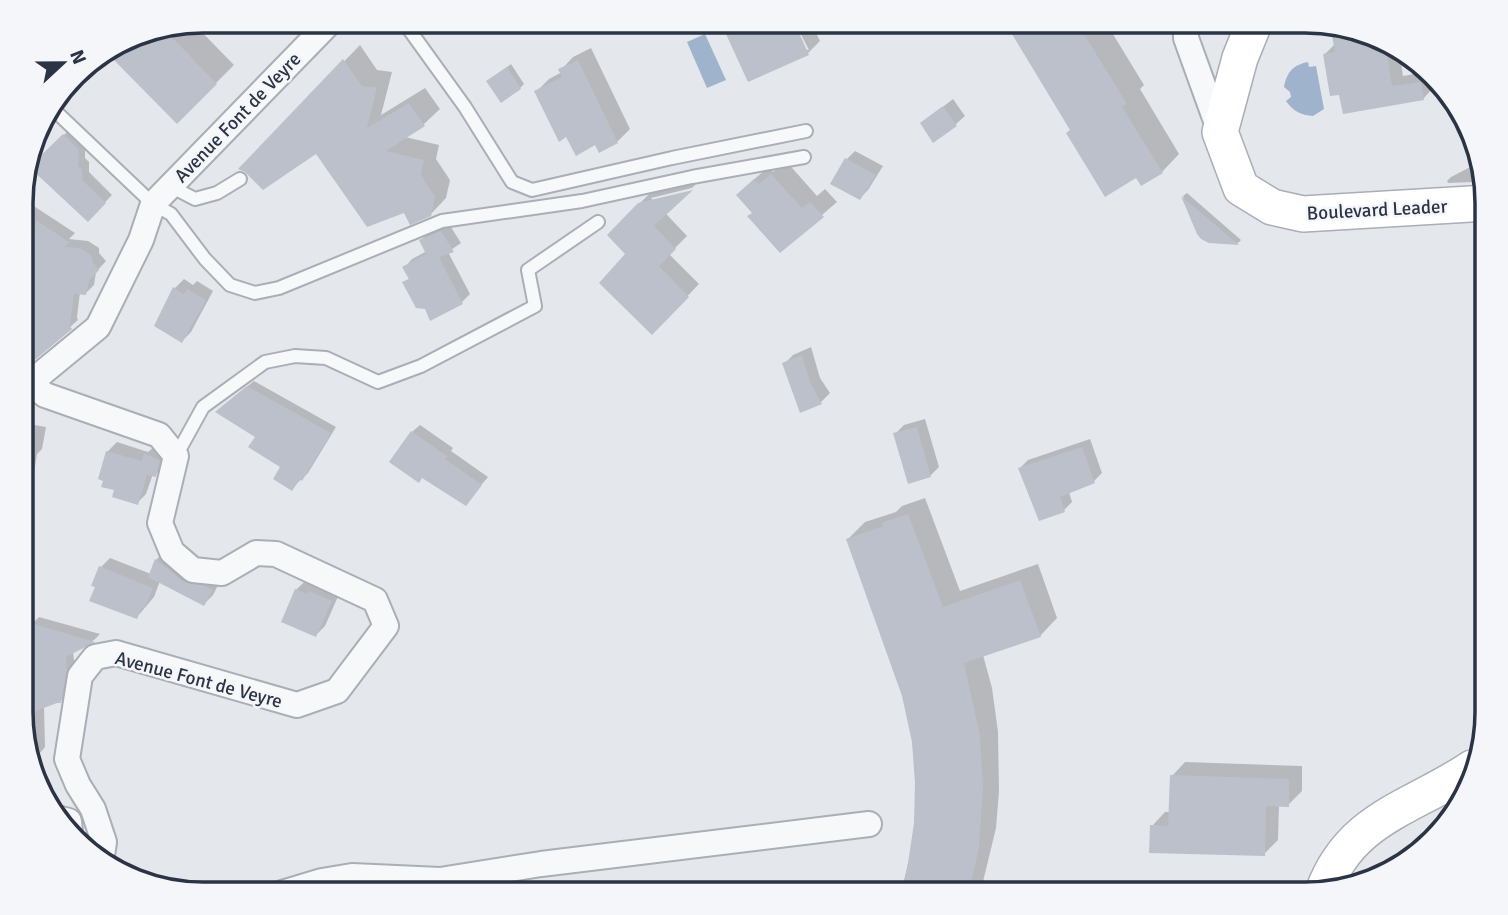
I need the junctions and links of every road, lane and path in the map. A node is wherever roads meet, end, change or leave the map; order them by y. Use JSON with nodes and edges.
{"nodes":[{"id":1,"x":1186,"y":33,"type":"edge"},
{"id":2,"x":1250,"y":33,"type":"edge"},
{"id":3,"x":312,"y":34,"type":"edge"},
{"id":4,"x":412,"y":34,"type":"edge"},
{"id":5,"x":59,"y":113,"type":"edge"},
{"id":6,"x":806,"y":131,"type":"dead end"},
{"id":7,"x":1220,"y":132,"type":"junction"},
{"id":8,"x":804,"y":157,"type":"dead end"},
{"id":9,"x":240,"y":179,"type":"dead end"},
{"id":10,"x":161,"y":195,"type":"junction"},
{"id":11,"x":1474,"y":204,"type":"edge"},
{"id":12,"x":598,"y":222,"type":"dead end"},
{"id":13,"x":33,"y":379,"type":"edge"},
{"id":14,"x":33,"y":389,"type":"edge"},
{"id":15,"x":176,"y":456,"type":"junction"},
{"id":16,"x":1463,"y":774,"type":"edge"},
{"id":17,"x":869,"y":824,"type":"dead end"},
{"id":18,"x":103,"y":849,"type":"edge"},
{"id":19,"x":1327,"y":879,"type":"edge"},
{"id":20,"x":322,"y":881,"type":"junction"},
{"id":21,"x":319,"y":882,"type":"edge"},
{"id":22,"x":325,"y":882,"type":"edge"}],
"edges":[{"from":1,"to":7,"type":"street"},
{"from":2,"to":7,"type":"street"},
{"from":3,"to":10,"type":"street","name":"Avenue Font de Veyre"},
{"from":4,"to":6,"type":"lane"},
{"from":5,"to":10,"type":"lane"},
{"from":7,"to":11,"type":"street","name":"Boulevard Leader"},
{"from":8,"to":10,"type":"lane"},
{"from":9,"to":10,"type":"lane"},
{"from":10,"to":13,"type":"street","name":"Avenue Font de Veyre"},
{"from":12,"to":15,"type":"lane"},
{"from":14,"to":15,"type":"street","name":"Avenue Font de Veyre"},
{"from":15,"to":18,"type":"street","name":"Avenue Font de Veyre"},
{"from":16,"to":19,"type":"street"},
{"from":17,"to":20,"type":"street"},
{"from":20,"to":21,"type":"street"},
{"from":20,"to":22,"type":"street"}]}
